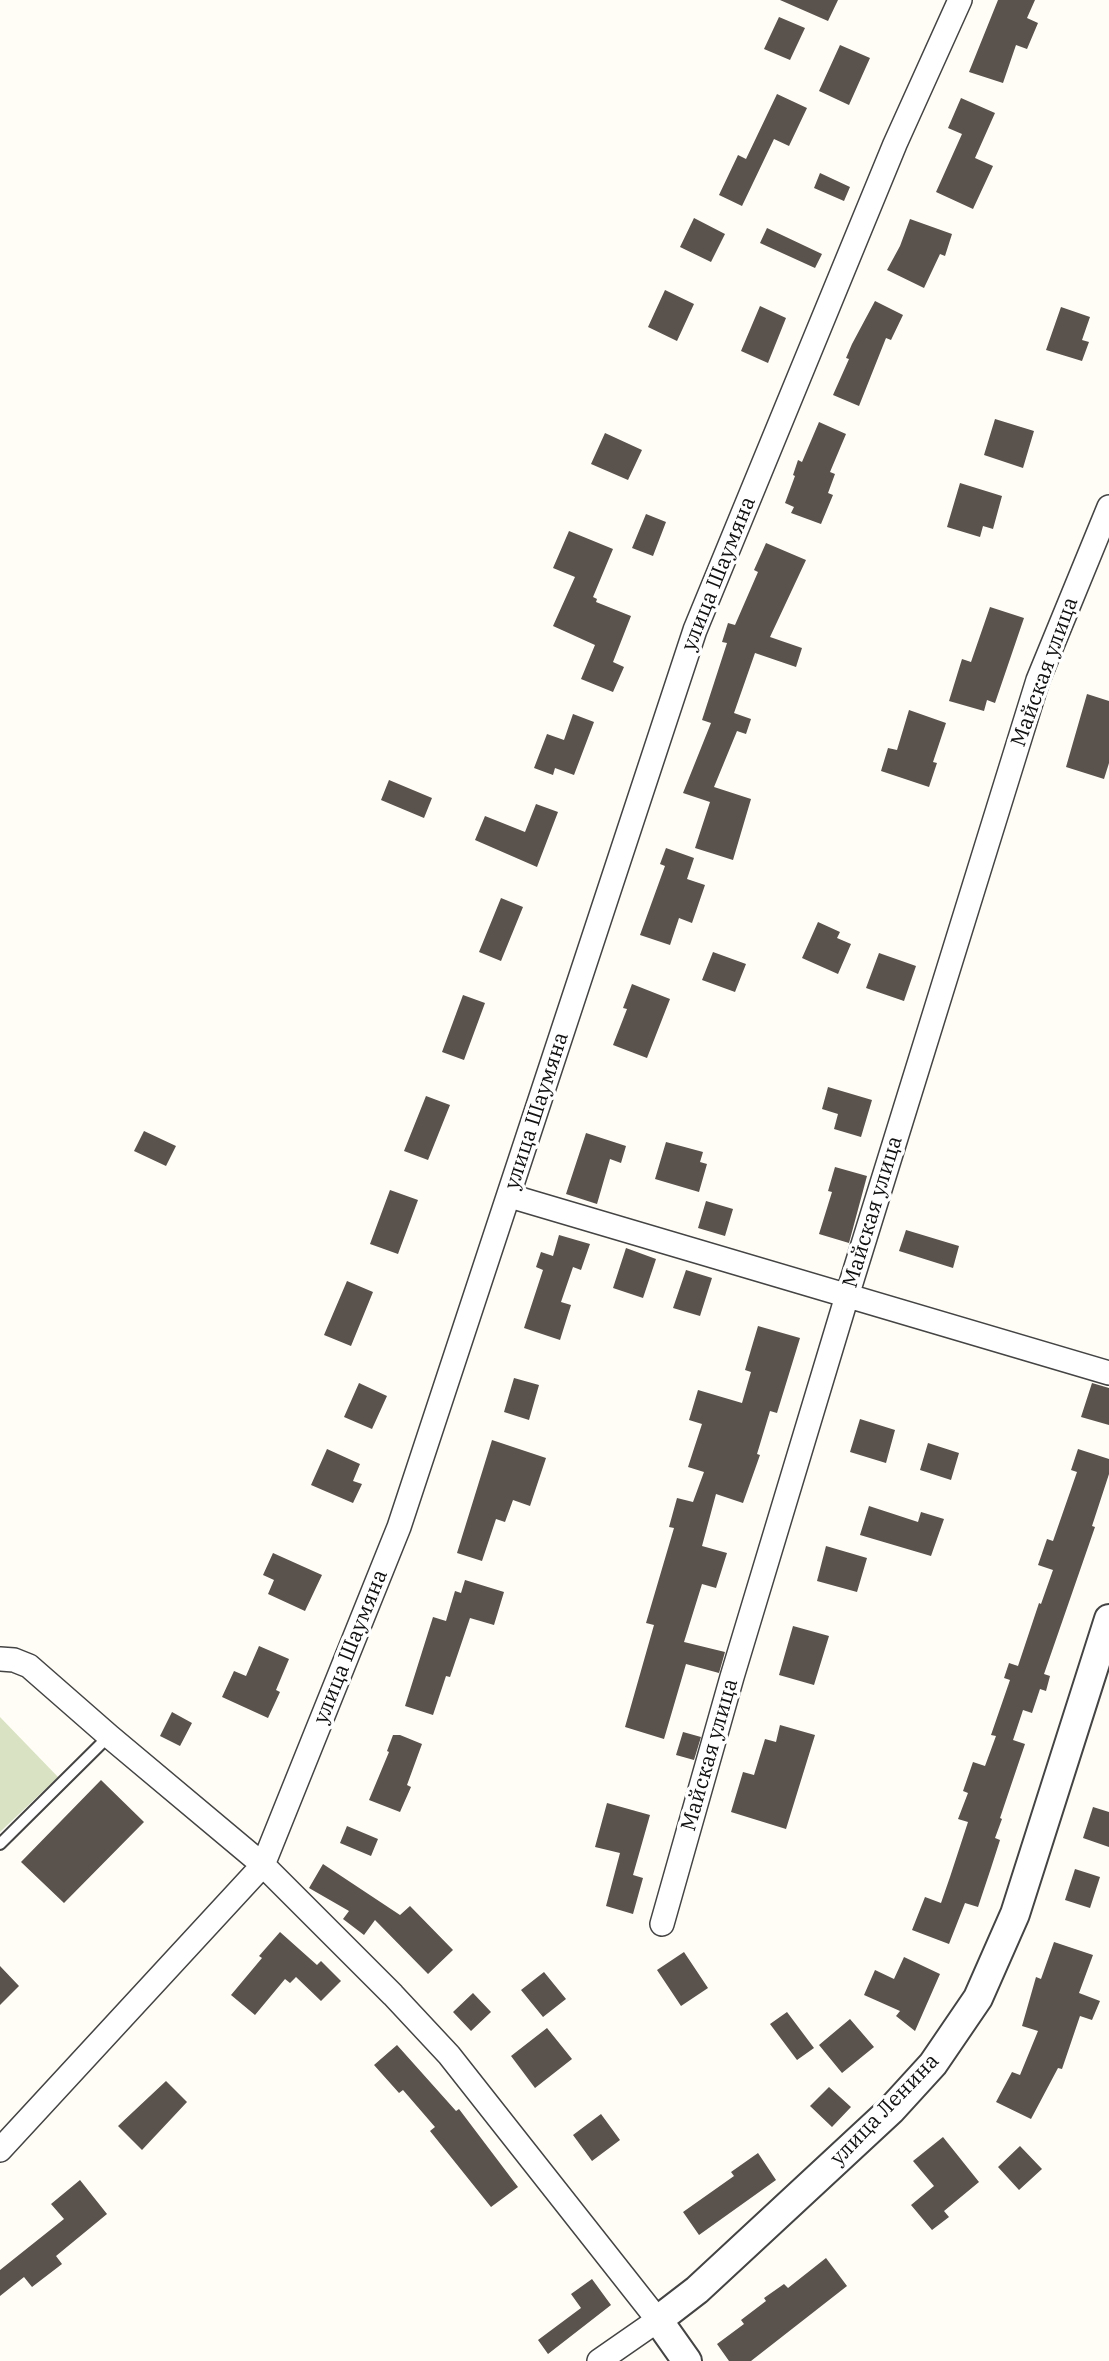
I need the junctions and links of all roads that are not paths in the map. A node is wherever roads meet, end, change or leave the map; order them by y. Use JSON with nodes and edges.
{"nodes":[{"id":1,"x":960,"y":0,"type":"edge"},
{"id":2,"x":1109,"y":507,"type":"edge"},
{"id":3,"x":510,"y":1196,"type":"junction"},
{"id":4,"x":847,"y":1296,"type":"junction"},
{"id":5,"x":1109,"y":1373,"type":"edge"},
{"id":6,"x":1109,"y":1619,"type":"edge"},
{"id":7,"x":0,"y":1660,"type":"edge"},
{"id":8,"x":109,"y":1736,"type":"junction"},
{"id":9,"x":0,"y":1844,"type":"edge"},
{"id":10,"x":263,"y":1865,"type":"junction"},
{"id":11,"x":662,"y":1924,"type":"dead end"},
{"id":12,"x":0,"y":2150,"type":"edge"},
{"id":13,"x":657,"y":2320,"type":"junction"},
{"id":14,"x":599,"y":2361,"type":"edge"},
{"id":15,"x":687,"y":2361,"type":"edge"}],
"edges":[{"from":1,"to":3,"type":"street","name":"улица Шаумяна"},
{"from":2,"to":4,"type":"street","name":"Майская улица"},
{"from":3,"to":4,"type":"street"},
{"from":3,"to":10,"type":"street","name":"улица Шаумяна"},
{"from":4,"to":5,"type":"street"},
{"from":4,"to":11,"type":"street","name":"Майская улица"},
{"from":6,"to":13,"type":"street","name":"улица Ленина"},
{"from":7,"to":8,"type":"street"},
{"from":8,"to":9,"type":"lane"},
{"from":8,"to":10,"type":"street"},
{"from":10,"to":12,"type":"street","name":"улица Шаумяна"},
{"from":10,"to":13,"type":"street"},
{"from":13,"to":14,"type":"street","name":"улица Ленина"},
{"from":13,"to":15,"type":"street"}]}
